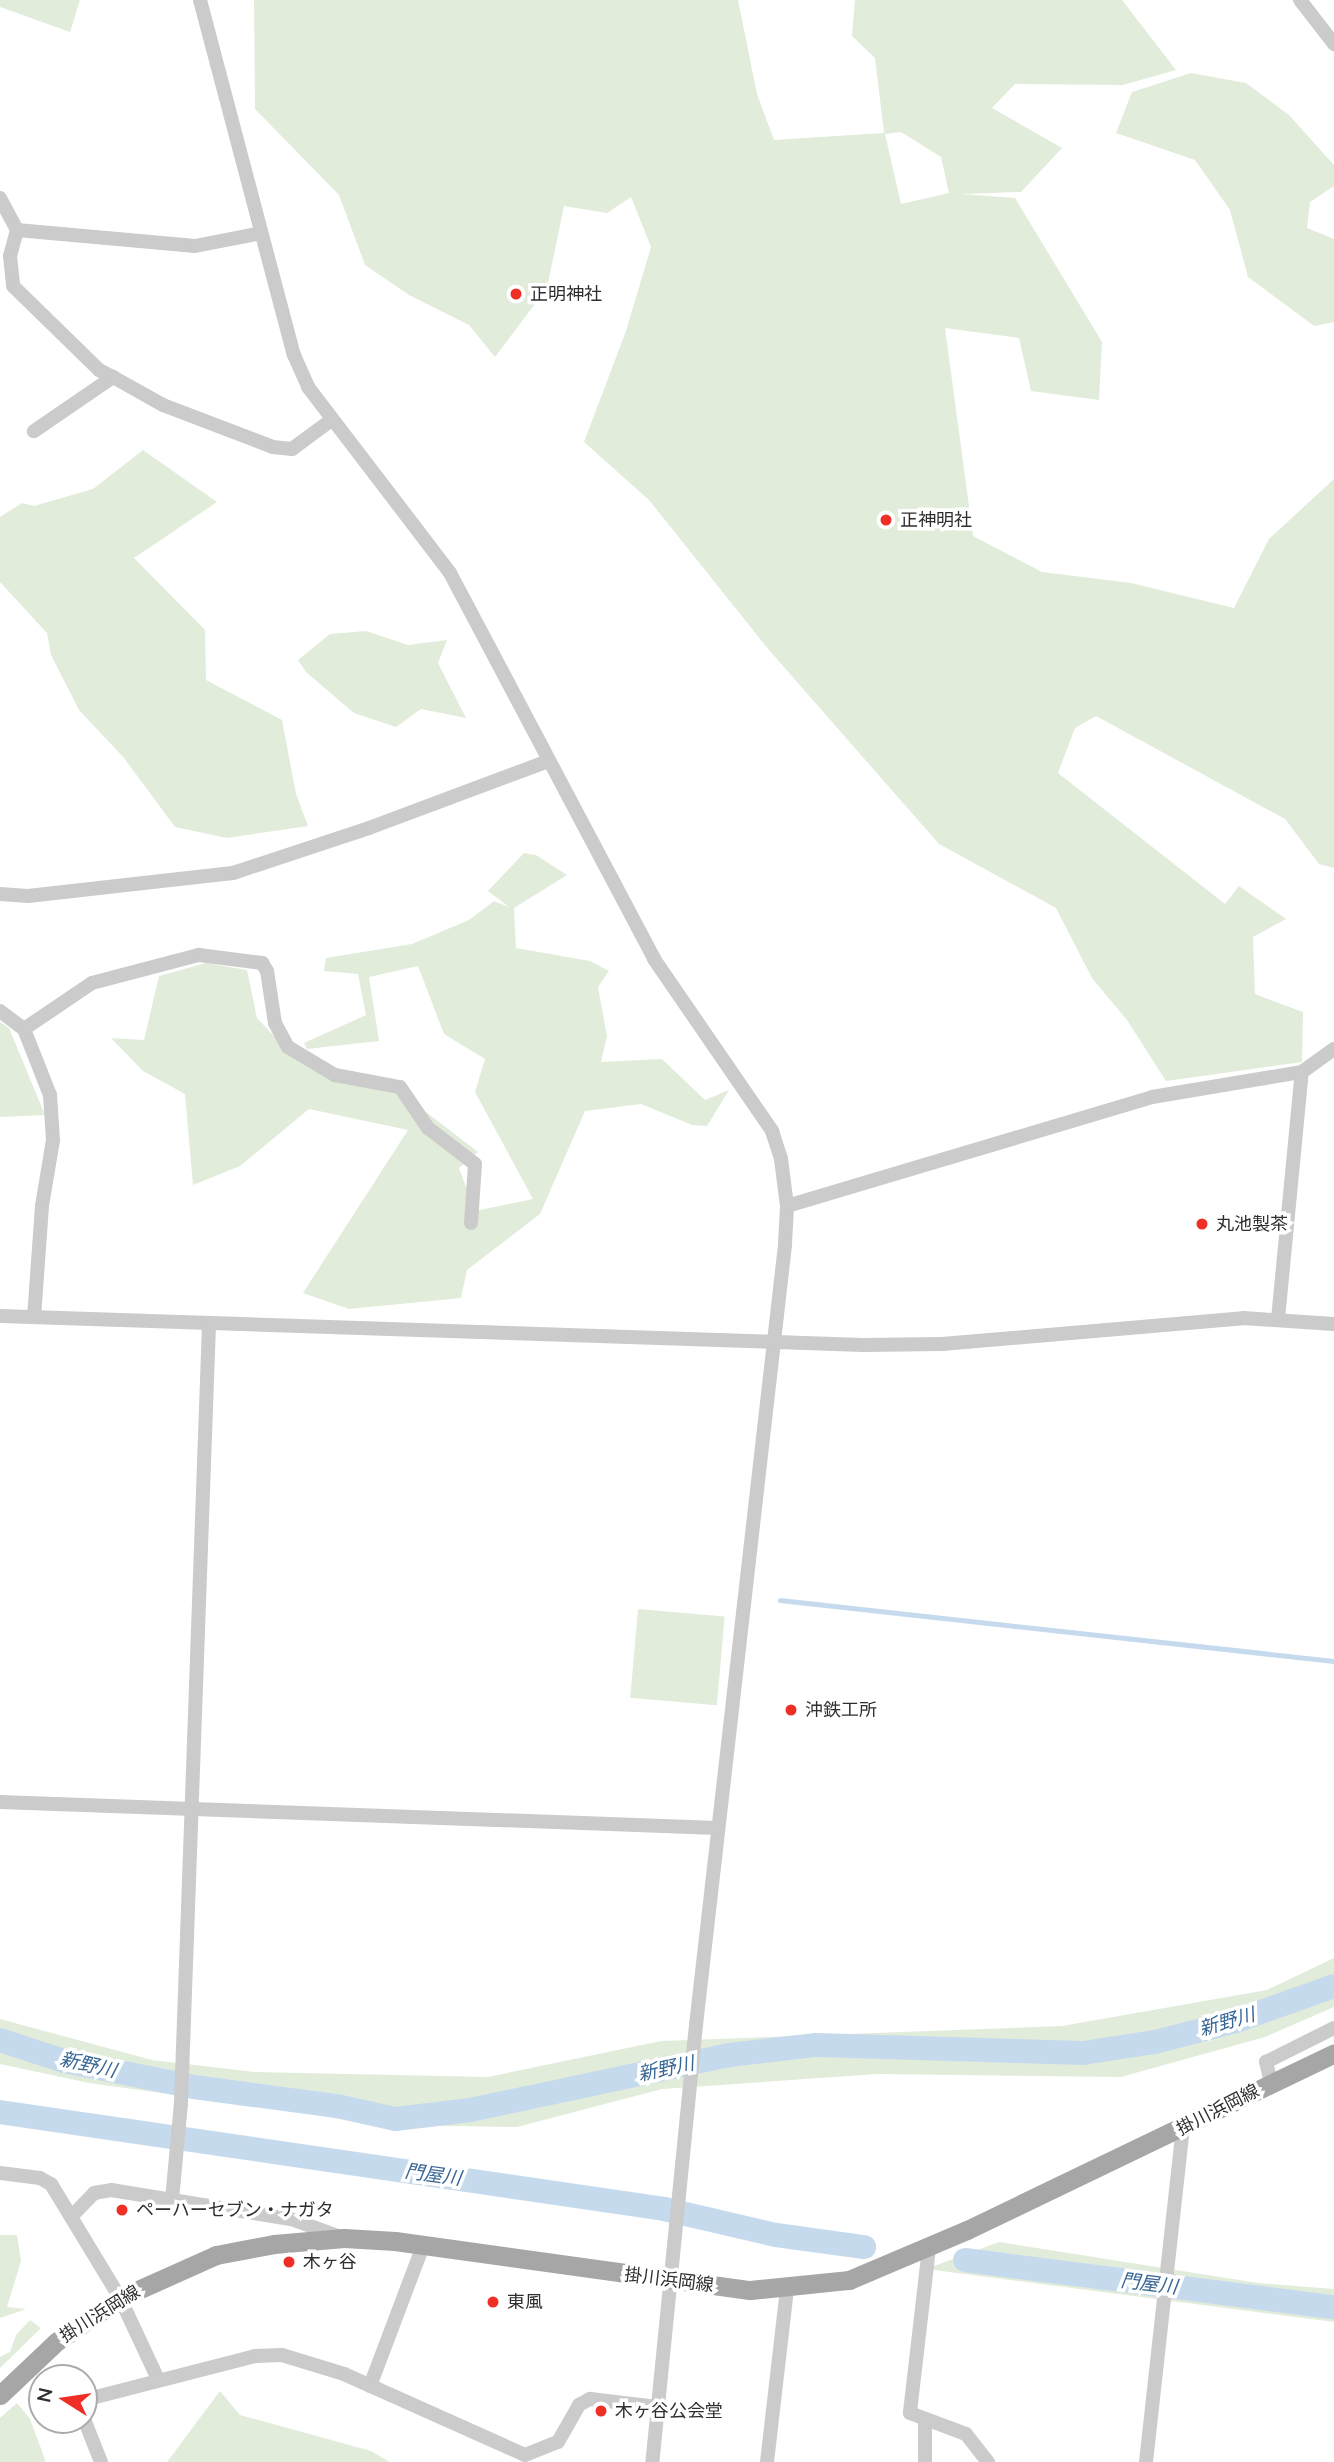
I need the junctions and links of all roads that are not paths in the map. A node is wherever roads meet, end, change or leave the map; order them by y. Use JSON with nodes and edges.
{"nodes":[{"id":1,"x":200,"y":0,"type":"edge"},
{"id":2,"x":1300,"y":0,"type":"edge"},
{"id":3,"x":1334,"y":44,"type":"edge"},
{"id":4,"x":0,"y":198,"type":"edge"},
{"id":5,"x":17,"y":230,"type":"junction"},
{"id":6,"x":261,"y":233,"type":"junction"},
{"id":7,"x":113,"y":377,"type":"junction"},
{"id":8,"x":330,"y":421,"type":"junction"},
{"id":9,"x":34,"y":431,"type":"dead end"},
{"id":10,"x":548,"y":761,"type":"junction"},
{"id":11,"x":0,"y":894,"type":"edge"},
{"id":12,"x":0,"y":1011,"type":"edge"},
{"id":13,"x":24,"y":1029,"type":"junction"},
{"id":14,"x":1334,"y":1049,"type":"edge"},
{"id":15,"x":1302,"y":1072,"type":"junction"},
{"id":16,"x":787,"y":1206,"type":"junction"},
{"id":17,"x":471,"y":1223,"type":"dead end"},
{"id":18,"x":0,"y":1316,"type":"edge"},
{"id":19,"x":34,"y":1317,"type":"junction"},
{"id":20,"x":1278,"y":1319,"type":"junction"},
{"id":21,"x":209,"y":1324,"type":"junction"},
{"id":22,"x":1334,"y":1324,"type":"edge"},
{"id":23,"x":775,"y":1344,"type":"junction"},
{"id":24,"x":0,"y":1802,"type":"edge"},
{"id":25,"x":190,"y":1808,"type":"junction"},
{"id":26,"x":718,"y":1828,"type":"junction"},
{"id":27,"x":1334,"y":2028,"type":"edge"},
{"id":28,"x":1334,"y":2053,"type":"edge"},
{"id":29,"x":1271,"y":2083,"type":"junction"},
{"id":30,"x":1183,"y":2129,"type":"junction"},
{"id":31,"x":0,"y":2173,"type":"edge"},
{"id":32,"x":172,"y":2200,"type":"junction"},
{"id":33,"x":71,"y":2217,"type":"junction"},
{"id":34,"x":344,"y":2238,"type":"junction"},
{"id":35,"x":423,"y":2246,"type":"junction"},
{"id":36,"x":929,"y":2248,"type":"junction"},
{"id":37,"x":670,"y":2281,"type":"junction"},
{"id":38,"x":787,"y":2288,"type":"junction"},
{"id":39,"x":120,"y":2298,"type":"junction"},
{"id":40,"x":158,"y":2379,"type":"junction"},
{"id":41,"x":370,"y":2386,"type":"junction"},
{"id":42,"x":0,"y":2395,"type":"edge"},
{"id":43,"x":98,"y":2396,"type":"edge"},
{"id":44,"x":658,"y":2407,"type":"junction"},
{"id":45,"x":925,"y":2422,"type":"junction"},
{"id":46,"x":90,"y":2434,"type":"edge"},
{"id":47,"x":101,"y":2462,"type":"edge"},
{"id":48,"x":652,"y":2462,"type":"edge"},
{"id":49,"x":767,"y":2462,"type":"edge"},
{"id":50,"x":925,"y":2462,"type":"edge"},
{"id":51,"x":988,"y":2462,"type":"edge"},
{"id":52,"x":1146,"y":2462,"type":"edge"}],
"edges":[{"from":1,"to":6,"type":"street"},
{"from":2,"to":3,"type":"street"},
{"from":4,"to":5,"type":"street"},
{"from":5,"to":6,"type":"street"},
{"from":5,"to":7,"type":"street"},
{"from":6,"to":8,"type":"street"},
{"from":7,"to":8,"type":"street"},
{"from":7,"to":9,"type":"street"},
{"from":8,"to":10,"type":"street"},
{"from":10,"to":11,"type":"street"},
{"from":10,"to":16,"type":"street"},
{"from":12,"to":13,"type":"street"},
{"from":13,"to":17,"type":"street"},
{"from":13,"to":19,"type":"street"},
{"from":14,"to":15,"type":"street"},
{"from":15,"to":16,"type":"street"},
{"from":15,"to":20,"type":"street"},
{"from":16,"to":23,"type":"street"},
{"from":18,"to":19,"type":"street"},
{"from":19,"to":21,"type":"street"},
{"from":20,"to":22,"type":"street"},
{"from":20,"to":23,"type":"street"},
{"from":21,"to":23,"type":"street"},
{"from":21,"to":25,"type":"street"},
{"from":23,"to":26,"type":"street"},
{"from":24,"to":25,"type":"street"},
{"from":25,"to":26,"type":"street"},
{"from":25,"to":32,"type":"street"},
{"from":26,"to":37,"type":"street"},
{"from":27,"to":29,"type":"street"},
{"from":28,"to":29,"type":"main road","name":"掛川浜岡線"},
{"from":29,"to":30,"type":"main road","name":"掛川浜岡線"},
{"from":30,"to":36,"type":"main road","name":"掛川浜岡線"},
{"from":30,"to":52,"type":"street"},
{"from":31,"to":33,"type":"street"},
{"from":32,"to":33,"type":"street"},
{"from":32,"to":34,"type":"street"},
{"from":33,"to":39,"type":"street"},
{"from":34,"to":35,"type":"main road","name":"掛川浜岡線"},
{"from":34,"to":39,"type":"main road","name":"掛川浜岡線"},
{"from":35,"to":37,"type":"main road","name":"掛川浜岡線"},
{"from":35,"to":41,"type":"street"},
{"from":36,"to":38,"type":"main road","name":"掛川浜岡線"},
{"from":36,"to":45,"type":"street"},
{"from":37,"to":38,"type":"main road","name":"掛川浜岡線"},
{"from":37,"to":44,"type":"street"},
{"from":38,"to":49,"type":"street"},
{"from":39,"to":40,"type":"street"},
{"from":39,"to":42,"type":"main road","name":"掛川浜岡線"},
{"from":40,"to":41,"type":"street"},
{"from":40,"to":43,"type":"street"},
{"from":41,"to":44,"type":"street"},
{"from":44,"to":48,"type":"street"},
{"from":45,"to":50,"type":"street"},
{"from":45,"to":51,"type":"street"},
{"from":46,"to":47,"type":"street"}]}
